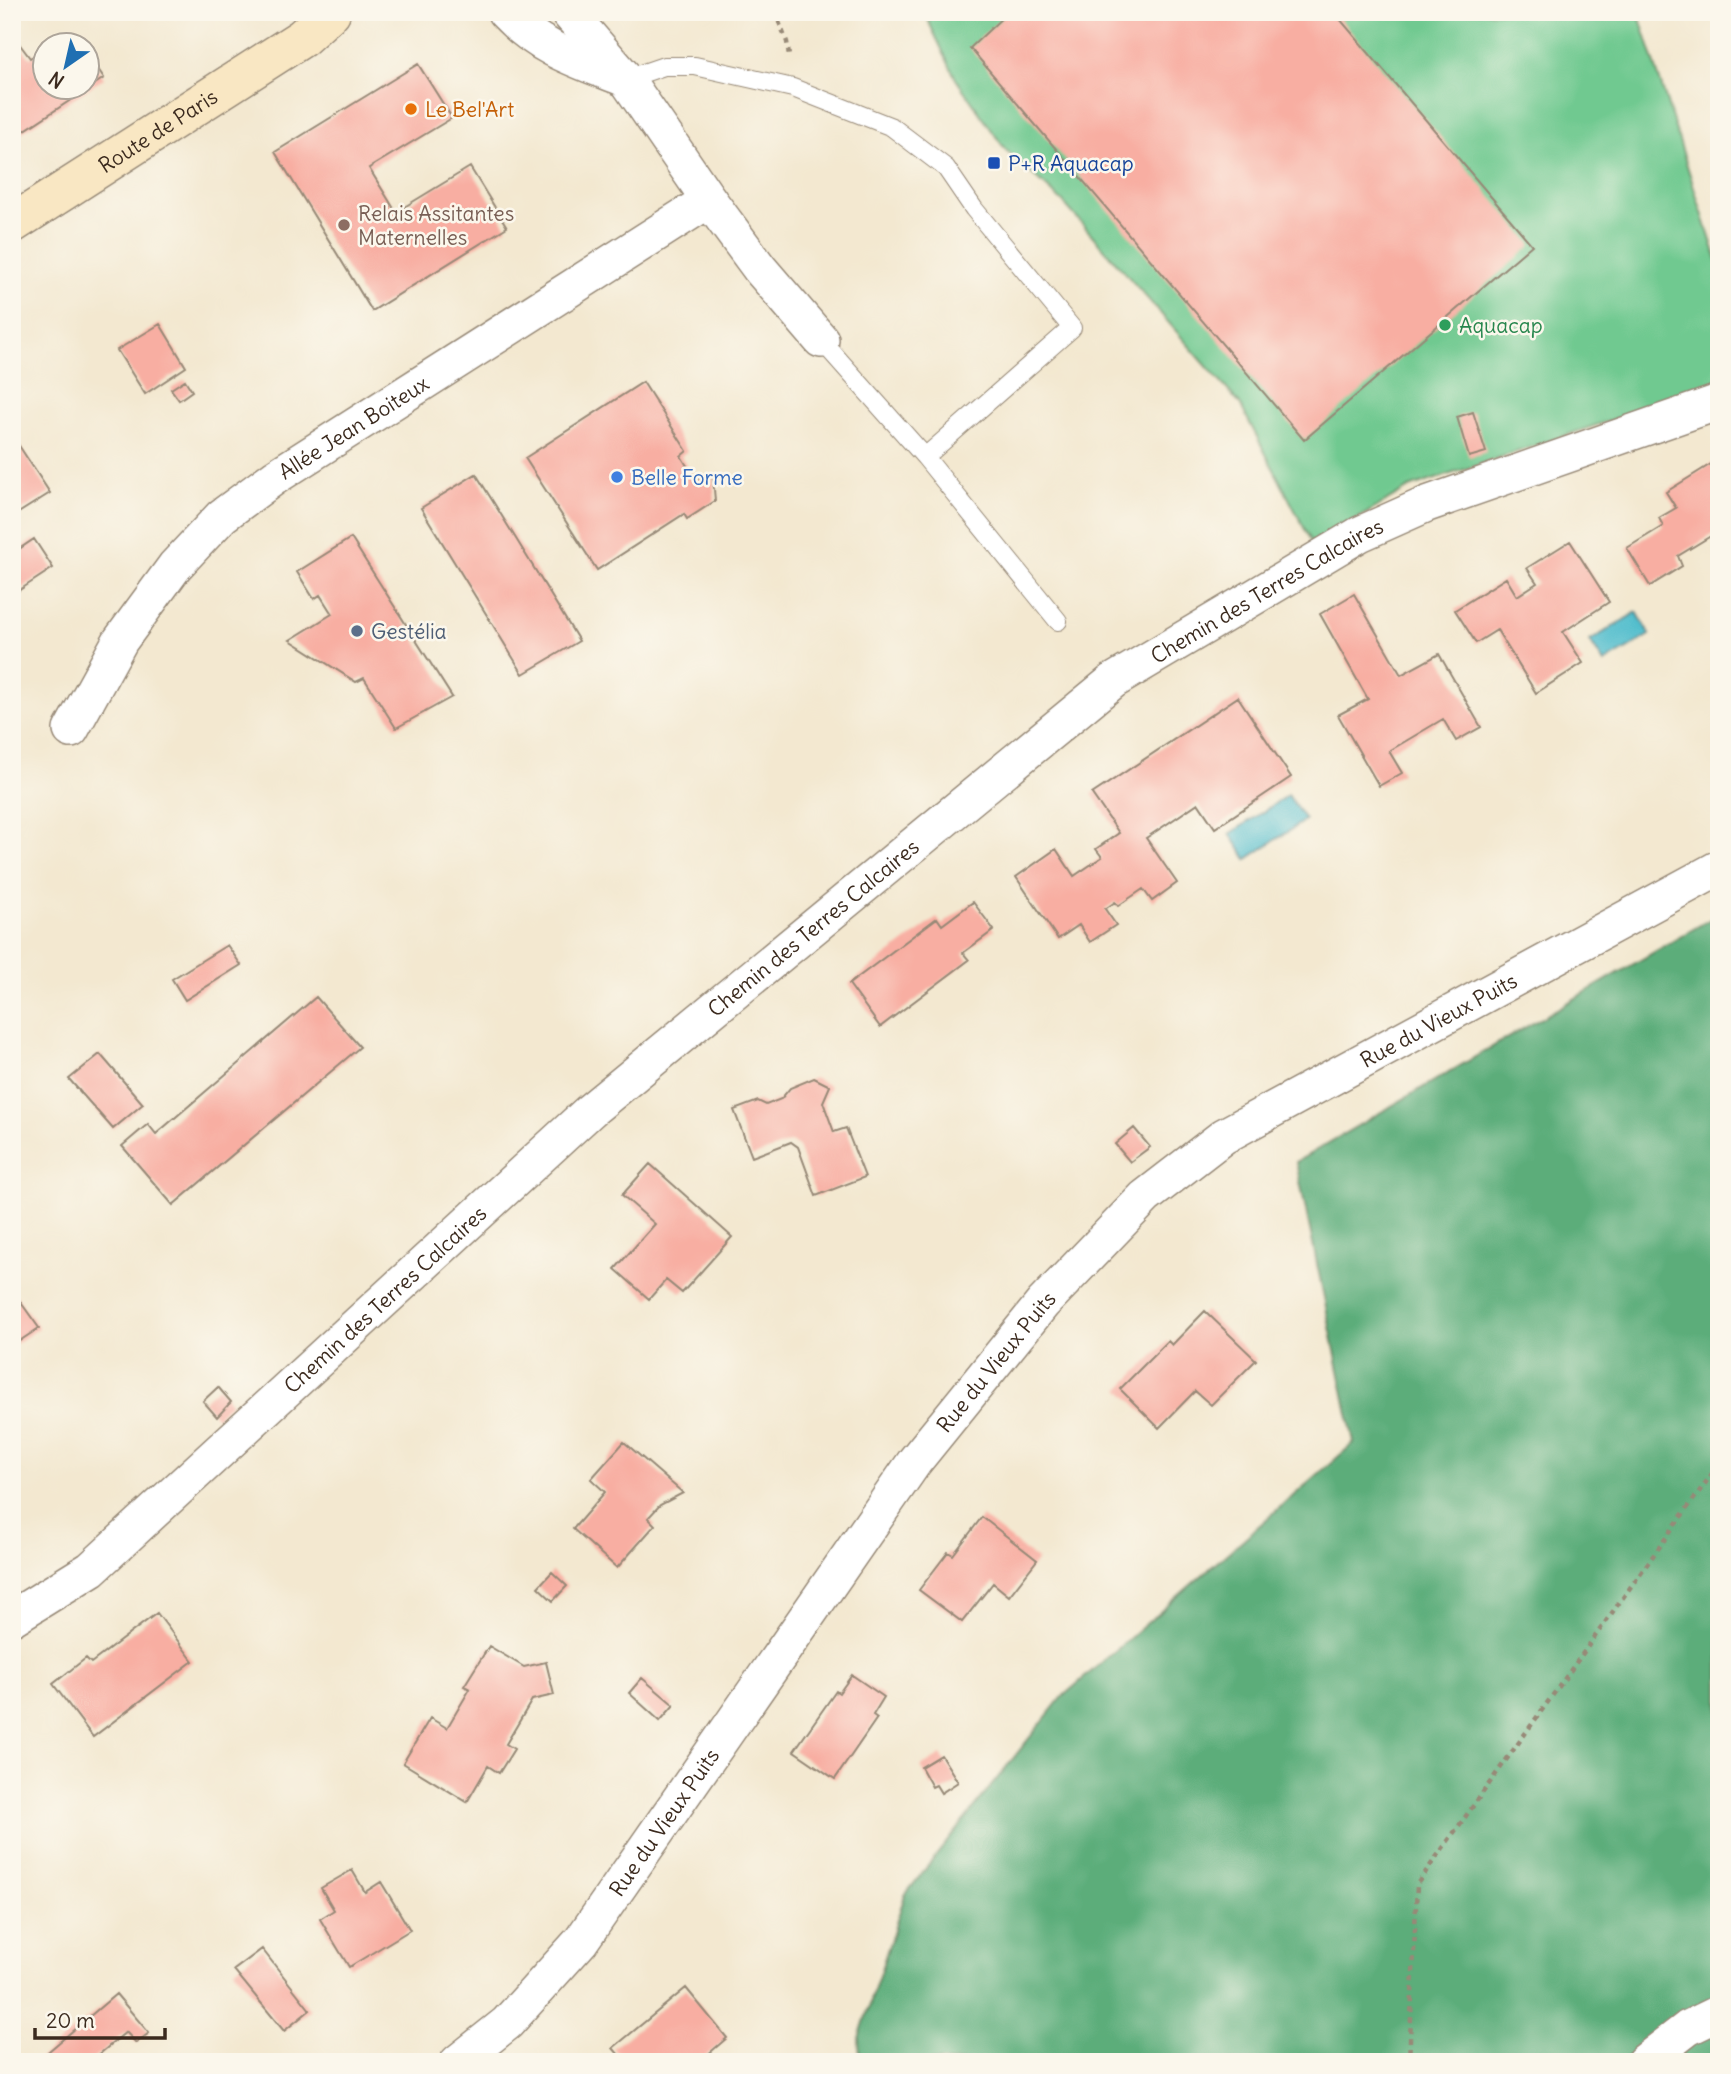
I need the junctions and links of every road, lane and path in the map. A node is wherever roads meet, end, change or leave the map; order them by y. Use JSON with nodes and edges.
{"nodes":[{"id":1,"x":331,"y":12,"type":"edge"},
{"id":2,"x":361,"y":12,"type":"edge"},
{"id":3,"x":505,"y":12,"type":"edge"},
{"id":4,"x":568,"y":12,"type":"edge"},
{"id":5,"x":775,"y":12,"type":"edge"},
{"id":6,"x":302,"y":38,"type":"junction"},
{"id":7,"x":626,"y":79,"type":"junction"},
{"id":8,"x":793,"y":88,"type":"junction"},
{"id":9,"x":709,"y":200,"type":"junction"},
{"id":10,"x":12,"y":224,"type":"edge"},
{"id":11,"x":821,"y":340,"type":"joint"},
{"id":12,"x":1719,"y":401,"type":"edge"},
{"id":13,"x":925,"y":457,"type":"junction"},
{"id":14,"x":1058,"y":621,"type":"dead end"},
{"id":15,"x":71,"y":730,"type":"dead end"},
{"id":16,"x":1719,"y":868,"type":"edge"},
{"id":17,"x":1719,"y":1464,"type":"edge"},
{"id":18,"x":12,"y":1618,"type":"edge"},
{"id":19,"x":1719,"y":2013,"type":"edge"},
{"id":20,"x":458,"y":2062,"type":"edge"},
{"id":21,"x":1409,"y":2062,"type":"edge"},
{"id":22,"x":1644,"y":2062,"type":"edge"}],
"edges":[{"from":1,"to":6,"type":"main road","name":"Route de Paris"},
{"from":2,"to":6,"type":"main road","name":"Route de Paris"},
{"from":3,"to":7,"type":"street"},
{"from":4,"to":7,"type":"street"},
{"from":5,"to":8,"type":"path"},
{"from":6,"to":10,"type":"main road","name":"Route de Paris"},
{"from":7,"to":8,"type":"lane"},
{"from":7,"to":9,"type":"street"},
{"from":8,"to":13,"type":"lane"},
{"from":9,"to":11,"type":"street"},
{"from":9,"to":15,"type":"street","name":"Allée Jean Boiteux"},
{"from":11,"to":13,"type":"lane"},
{"from":12,"to":18,"type":"street","name":"Chemin des Terres Calcaires"},
{"from":13,"to":14,"type":"lane"},
{"from":16,"to":20,"type":"street","name":"Rue du Vieux Puits"},
{"from":17,"to":21,"type":"path"},
{"from":19,"to":22,"type":"street"}]}
